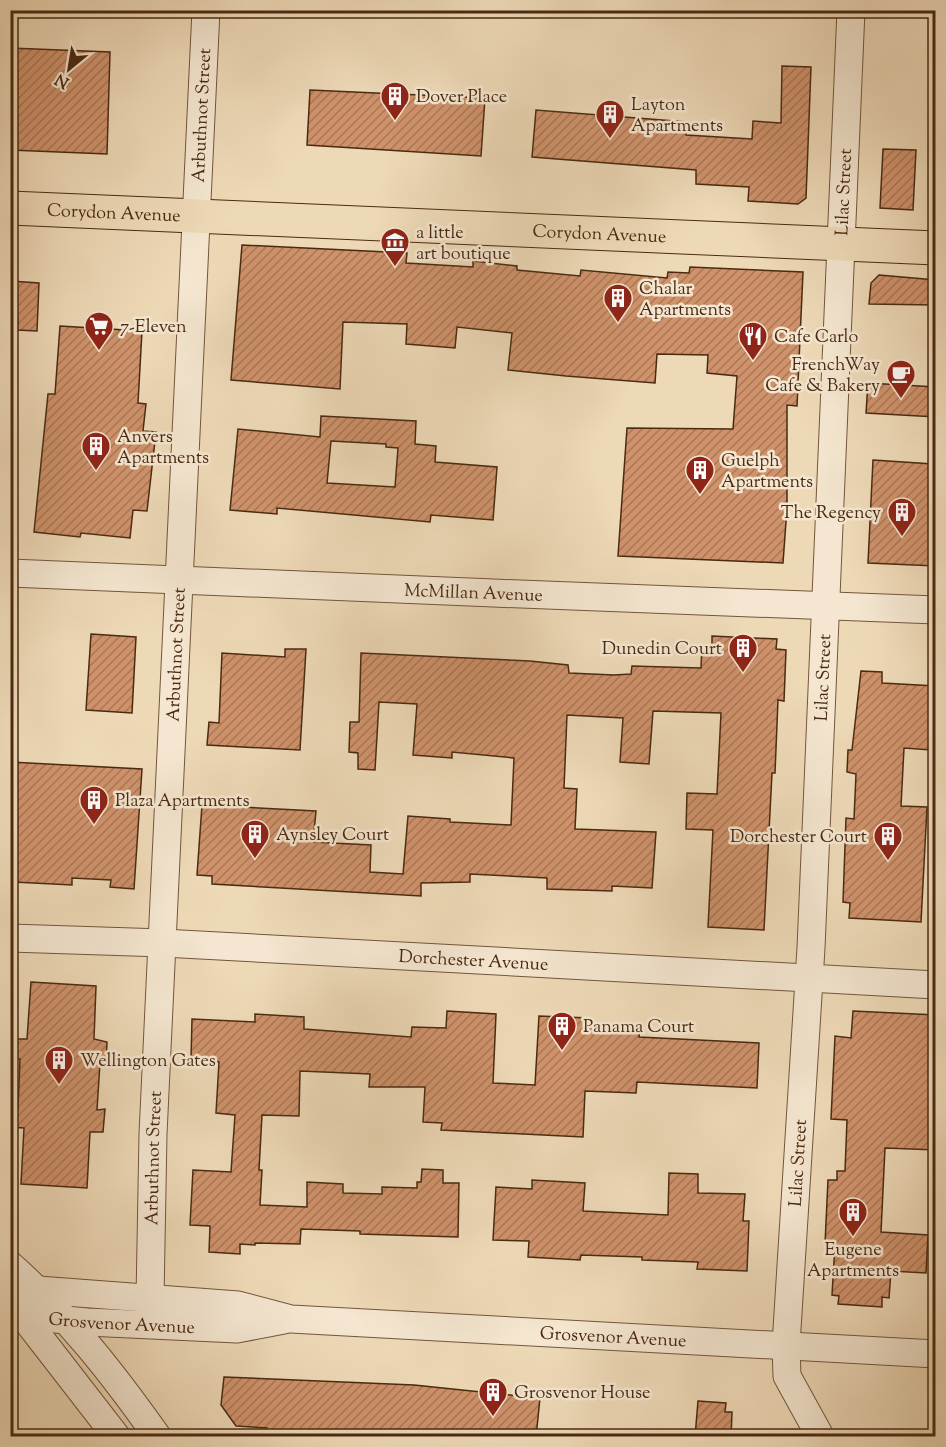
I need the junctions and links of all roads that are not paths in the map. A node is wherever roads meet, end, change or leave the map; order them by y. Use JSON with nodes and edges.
{"nodes":[{"id":1,"x":206,"y":10,"type":"edge"},
{"id":2,"x":851,"y":10,"type":"edge"},
{"id":3,"x":10,"y":208,"type":"edge"},
{"id":4,"x":198,"y":216,"type":"junction"},
{"id":5,"x":839,"y":244,"type":"junction"},
{"id":6,"x":936,"y":248,"type":"edge"},
{"id":7,"x":10,"y":573,"type":"edge"},
{"id":8,"x":180,"y":582,"type":"junction"},
{"id":9,"x":826,"y":604,"type":"junction"},
{"id":10,"x":936,"y":610,"type":"edge"},
{"id":11,"x":10,"y":938,"type":"edge"},
{"id":12,"x":164,"y":943,"type":"junction"},
{"id":13,"x":809,"y":978,"type":"junction"},
{"id":14,"x":936,"y":985,"type":"edge"},
{"id":15,"x":10,"y":1266,"type":"edge"},
{"id":16,"x":38,"y":1290,"type":"junction"},
{"id":17,"x":150,"y":1299,"type":"junction"},
{"id":18,"x":17,"y":1305,"type":"edge"},
{"id":19,"x":291,"y":1319,"type":"junction"},
{"id":20,"x":68,"y":1320,"type":"junction"},
{"id":21,"x":786,"y":1345,"type":"junction"},
{"id":22,"x":936,"y":1354,"type":"edge"},
{"id":23,"x":116,"y":1437,"type":"edge"},
{"id":24,"x":157,"y":1437,"type":"edge"},
{"id":25,"x":820,"y":1437,"type":"edge"}],
"edges":[{"from":1,"to":4,"type":"street","name":"Arbuthnot Street"},
{"from":2,"to":5,"type":"street","name":"Lilac Street"},
{"from":3,"to":4,"type":"main road","name":"Corydon Avenue"},
{"from":4,"to":5,"type":"main road","name":"Corydon Avenue"},
{"from":4,"to":8,"type":"street","name":"Arbuthnot Street"},
{"from":5,"to":6,"type":"main road","name":"Corydon Avenue"},
{"from":5,"to":9,"type":"street","name":"Lilac Street"},
{"from":7,"to":8,"type":"street","name":"McMillan Avenue"},
{"from":8,"to":9,"type":"street","name":"McMillan Avenue"},
{"from":8,"to":12,"type":"street","name":"Arbuthnot Street"},
{"from":9,"to":10,"type":"street","name":"McMillan Avenue"},
{"from":9,"to":13,"type":"street","name":"Lilac Street"},
{"from":11,"to":12,"type":"street","name":"Dorchester Avenue"},
{"from":12,"to":13,"type":"street","name":"Dorchester Avenue"},
{"from":12,"to":17,"type":"street","name":"Arbuthnot Street"},
{"from":13,"to":14,"type":"street","name":"Dorchester Avenue"},
{"from":13,"to":21,"type":"street","name":"Lilac Street"},
{"from":15,"to":16,"type":"street"},
{"from":16,"to":17,"type":"street","name":"Grosvenor Avenue"},
{"from":16,"to":20,"type":"street"},
{"from":17,"to":19,"type":"street","name":"Grosvenor Avenue"},
{"from":18,"to":20,"type":"street","name":"Grosvenor Avenue"},
{"from":18,"to":23,"type":"street"},
{"from":19,"to":20,"type":"street","name":"Grosvenor Avenue"},
{"from":19,"to":21,"type":"street","name":"Grosvenor Avenue"},
{"from":20,"to":24,"type":"street"},
{"from":21,"to":22,"type":"street","name":"Grosvenor Avenue"},
{"from":21,"to":25,"type":"street","name":"Lilac Street"}]}
